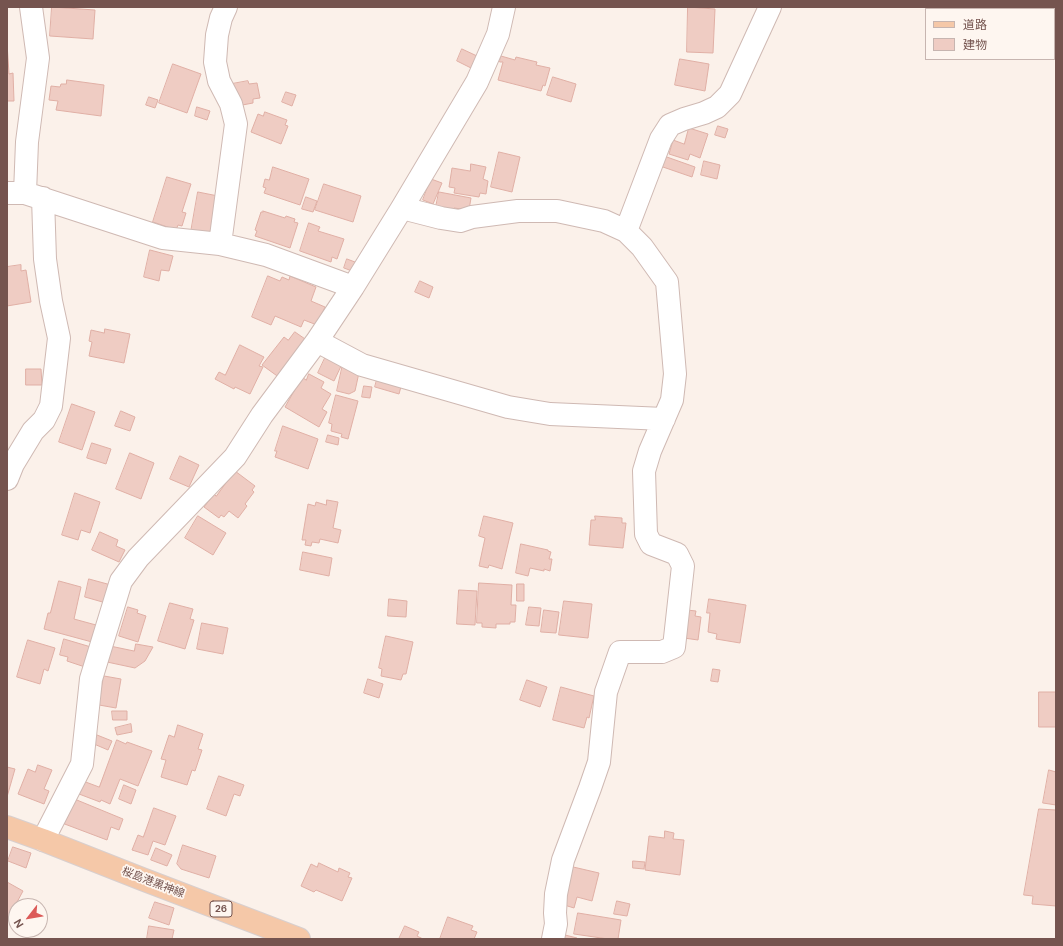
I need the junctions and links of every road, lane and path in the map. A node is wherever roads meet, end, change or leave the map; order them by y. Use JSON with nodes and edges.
{"nodes":[{"id":1,"x":31,"y":7,"type":"edge"},
{"id":2,"x":226,"y":7,"type":"edge"},
{"id":3,"x":504,"y":7,"type":"edge"},
{"id":4,"x":770,"y":7,"type":"edge"},
{"id":5,"x":25,"y":195,"type":"edge"},
{"id":6,"x":402,"y":208,"type":"junction"},
{"id":7,"x":626,"y":230,"type":"junction"},
{"id":8,"x":220,"y":244,"type":"junction"},
{"id":9,"x":353,"y":287,"type":"junction"},
{"id":10,"x":317,"y":341,"type":"junction"},
{"id":11,"x":664,"y":419,"type":"junction"},
{"id":12,"x":7,"y":479,"type":"edge"},
{"id":13,"x":7,"y":827,"type":"edge"},
{"id":14,"x":43,"y":840,"type":"junction"},
{"id":15,"x":299,"y":939,"type":"edge"},
{"id":16,"x":553,"y":939,"type":"edge"}],
"edges":[{"from":1,"to":5,"type":"street"},
{"from":2,"to":8,"type":"street"},
{"from":3,"to":6,"type":"street"},
{"from":4,"to":7,"type":"street"},
{"from":5,"to":8,"type":"street"},
{"from":5,"to":12,"type":"street"},
{"from":6,"to":7,"type":"street"},
{"from":6,"to":9,"type":"street"},
{"from":7,"to":11,"type":"street"},
{"from":8,"to":9,"type":"street"},
{"from":9,"to":10,"type":"street"},
{"from":10,"to":11,"type":"street"},
{"from":10,"to":14,"type":"street"},
{"from":11,"to":16,"type":"street"},
{"from":13,"to":14,"type":"main road","name":"桜島港黒神線","number":"26"},
{"from":14,"to":15,"type":"main road","name":"桜島港黒神線","number":"26"}]}
